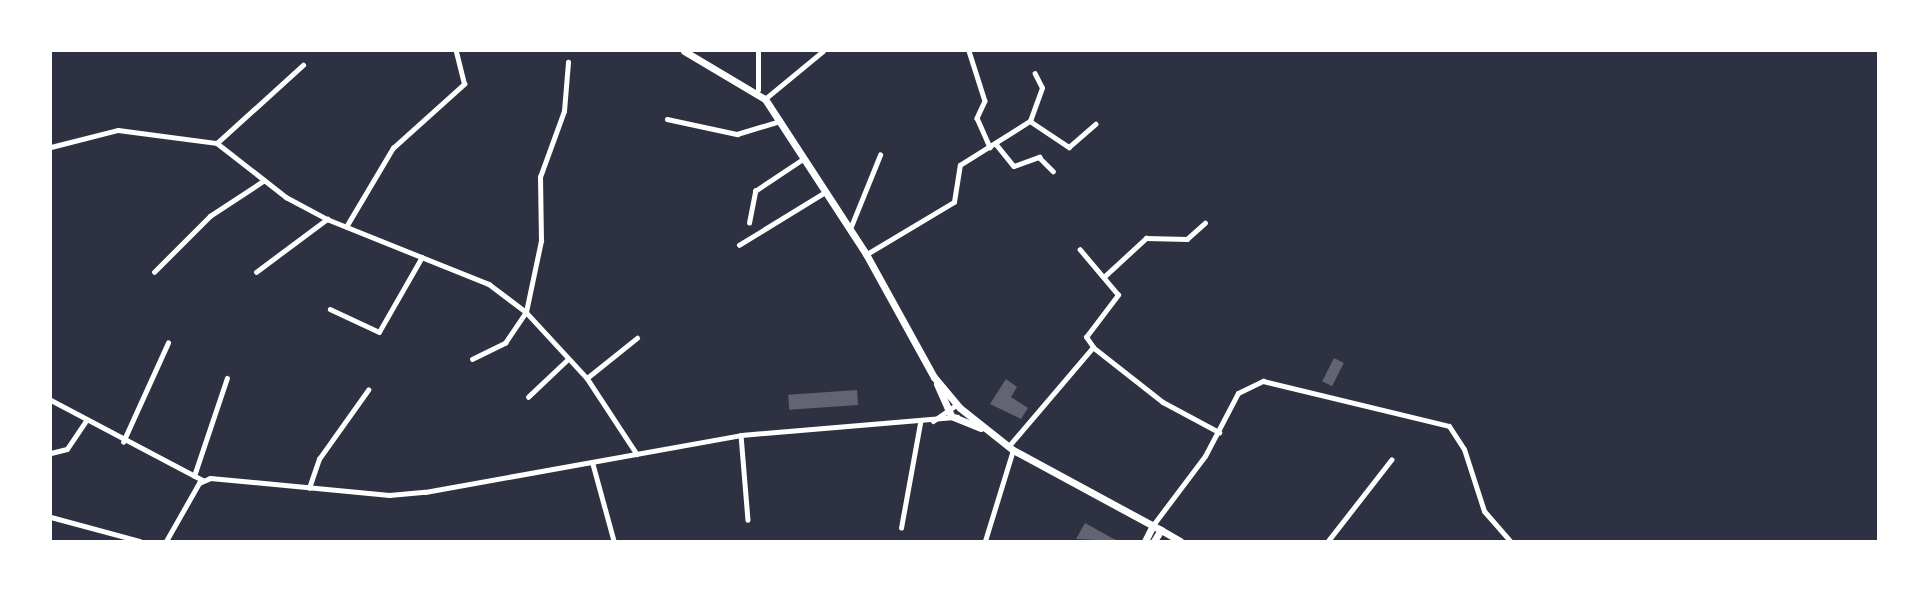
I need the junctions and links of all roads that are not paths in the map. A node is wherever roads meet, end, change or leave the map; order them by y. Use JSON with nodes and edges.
{"nodes":[{"id":1,"x":456,"y":51,"type":"edge"},
{"id":2,"x":684,"y":51,"type":"edge"},
{"id":3,"x":758,"y":51,"type":"edge"},
{"id":4,"x":823,"y":51,"type":"edge"},
{"id":5,"x":969,"y":51,"type":"edge"},
{"id":6,"x":568,"y":62,"type":"dead end"},
{"id":7,"x":303,"y":65,"type":"dead end"},
{"id":8,"x":1035,"y":74,"type":"dead end"},
{"id":9,"x":758,"y":90,"type":"junction"},
{"id":10,"x":765,"y":99,"type":"junction"},
{"id":11,"x":667,"y":119,"type":"dead end"},
{"id":12,"x":781,"y":121,"type":"junction"},
{"id":13,"x":1030,"y":121,"type":"junction"},
{"id":14,"x":1095,"y":124,"type":"dead end"},
{"id":15,"x":216,"y":143,"type":"junction"},
{"id":16,"x":993,"y":146,"type":"junction"},
{"id":17,"x":51,"y":147,"type":"edge"},
{"id":18,"x":880,"y":155,"type":"dead end"},
{"id":19,"x":804,"y":158,"type":"junction"},
{"id":20,"x":1053,"y":171,"type":"dead end"},
{"id":21,"x":263,"y":181,"type":"junction"},
{"id":22,"x":825,"y":192,"type":"junction"},
{"id":23,"x":327,"y":219,"type":"junction"},
{"id":24,"x":748,"y":223,"type":"dead end"},
{"id":25,"x":1205,"y":223,"type":"dead end"},
{"id":26,"x":346,"y":227,"type":"junction"},
{"id":27,"x":850,"y":229,"type":"junction"},
{"id":28,"x":738,"y":245,"type":"dead end"},
{"id":29,"x":1080,"y":250,"type":"dead end"},
{"id":30,"x":866,"y":254,"type":"junction"},
{"id":31,"x":422,"y":257,"type":"junction"},
{"id":32,"x":154,"y":272,"type":"dead end"},
{"id":33,"x":256,"y":272,"type":"dead end"},
{"id":34,"x":1105,"y":276,"type":"junction"},
{"id":35,"x":330,"y":309,"type":"dead end"},
{"id":36,"x":526,"y":312,"type":"junction"},
{"id":37,"x":637,"y":338,"type":"dead end"},
{"id":38,"x":168,"y":343,"type":"dead end"},
{"id":39,"x":1093,"y":347,"type":"junction"},
{"id":40,"x":472,"y":359,"type":"dead end"},
{"id":41,"x":568,"y":359,"type":"junction"},
{"id":42,"x":934,"y":377,"type":"junction"},
{"id":43,"x":227,"y":378,"type":"dead end"},
{"id":44,"x":587,"y":378,"type":"junction"},
{"id":45,"x":368,"y":390,"type":"dead end"},
{"id":46,"x":528,"y":397,"type":"dead end"},
{"id":47,"x":51,"y":400,"type":"edge"},
{"id":48,"x":957,"y":404,"type":"junction"},
{"id":49,"x":966,"y":413,"type":"junction"},
{"id":50,"x":951,"y":416,"type":"junction"},
{"id":51,"x":85,"y":422,"type":"junction"},
{"id":52,"x":920,"y":423,"type":"junction"},
{"id":53,"x":982,"y":428,"type":"junction"},
{"id":54,"x":1219,"y":432,"type":"junction"},
{"id":55,"x":741,"y":435,"type":"junction"},
{"id":56,"x":122,"y":442,"type":"junction"},
{"id":57,"x":1010,"y":449,"type":"junction"},
{"id":58,"x":51,"y":453,"type":"edge"},
{"id":59,"x":638,"y":455,"type":"junction"},
{"id":60,"x":1391,"y":460,"type":"dead end"},
{"id":61,"x":593,"y":464,"type":"junction"},
{"id":62,"x":194,"y":476,"type":"junction"},
{"id":63,"x":203,"y":480,"type":"junction"},
{"id":64,"x":309,"y":489,"type":"junction"},
{"id":65,"x":1167,"y":512,"type":"junction"},
{"id":66,"x":51,"y":517,"type":"edge"},
{"id":67,"x":748,"y":520,"type":"dead end"},
{"id":68,"x":1153,"y":525,"type":"junction"},
{"id":69,"x":901,"y":528,"type":"dead end"},
{"id":70,"x":1161,"y":530,"type":"junction"},
{"id":71,"x":141,"y":541,"type":"edge"},
{"id":72,"x":166,"y":541,"type":"edge"},
{"id":73,"x":614,"y":541,"type":"edge"},
{"id":74,"x":985,"y":541,"type":"edge"},
{"id":75,"x":1144,"y":541,"type":"edge"},
{"id":76,"x":1154,"y":541,"type":"edge"},
{"id":77,"x":1180,"y":541,"type":"edge"},
{"id":78,"x":1328,"y":541,"type":"edge"},
{"id":79,"x":1510,"y":541,"type":"edge"}],
"edges":[{"from":1,"to":26,"type":"street"},
{"from":2,"to":9,"type":"main road"},
{"from":3,"to":9,"type":"street"},
{"from":4,"to":10,"type":"street"},
{"from":5,"to":16,"type":"street"},
{"from":6,"to":36,"type":"street"},
{"from":7,"to":15,"type":"street"},
{"from":8,"to":13,"type":"street"},
{"from":9,"to":10,"type":"main road"},
{"from":10,"to":12,"type":"main road"},
{"from":11,"to":12,"type":"street"},
{"from":12,"to":19,"type":"main road"},
{"from":13,"to":14,"type":"street"},
{"from":13,"to":16,"type":"street"},
{"from":15,"to":17,"type":"street"},
{"from":15,"to":21,"type":"street"},
{"from":16,"to":20,"type":"street"},
{"from":16,"to":30,"type":"street"},
{"from":18,"to":27,"type":"street"},
{"from":19,"to":22,"type":"main road"},
{"from":19,"to":24,"type":"street"},
{"from":21,"to":23,"type":"street"},
{"from":21,"to":32,"type":"street"},
{"from":22,"to":27,"type":"main road"},
{"from":22,"to":28,"type":"street"},
{"from":23,"to":26,"type":"street"},
{"from":23,"to":33,"type":"street"},
{"from":25,"to":34,"type":"street"},
{"from":26,"to":31,"type":"street"},
{"from":27,"to":30,"type":"main road"},
{"from":29,"to":34,"type":"street"},
{"from":30,"to":42,"type":"main road"},
{"from":31,"to":35,"type":"street"},
{"from":31,"to":36,"type":"street"},
{"from":34,"to":39,"type":"street"},
{"from":36,"to":40,"type":"street"},
{"from":36,"to":41,"type":"street"},
{"from":37,"to":44,"type":"street"},
{"from":38,"to":56,"type":"street"},
{"from":39,"to":54,"type":"street"},
{"from":39,"to":57,"type":"street"},
{"from":41,"to":44,"type":"street"},
{"from":41,"to":46,"type":"street"},
{"from":42,"to":48,"type":"main road"},
{"from":42,"to":50,"type":"main road"},
{"from":43,"to":62,"type":"street"},
{"from":44,"to":59,"type":"street"},
{"from":45,"to":64,"type":"street"},
{"from":47,"to":51,"type":"street"},
{"from":48,"to":49,"type":"main road"},
{"from":48,"to":50,"type":"street"},
{"from":49,"to":50,"type":"street"},
{"from":49,"to":53,"type":"main road"},
{"from":50,"to":52,"type":"street"},
{"from":50,"to":53,"type":"main road"},
{"from":51,"to":56,"type":"street"},
{"from":51,"to":58,"type":"street"},
{"from":52,"to":55,"type":"street"},
{"from":52,"to":69,"type":"street"},
{"from":53,"to":57,"type":"main road"},
{"from":54,"to":65,"type":"street"},
{"from":54,"to":79,"type":"street"},
{"from":55,"to":59,"type":"street"},
{"from":55,"to":67,"type":"street"},
{"from":56,"to":62,"type":"street"},
{"from":57,"to":68,"type":"main road"},
{"from":57,"to":74,"type":"street"},
{"from":59,"to":61,"type":"street"},
{"from":60,"to":78,"type":"street"},
{"from":61,"to":64,"type":"street"},
{"from":61,"to":73,"type":"street"},
{"from":62,"to":63,"type":"street"},
{"from":63,"to":64,"type":"street"},
{"from":63,"to":72,"type":"street"},
{"from":65,"to":68,"type":"street"},
{"from":65,"to":70,"type":"street"},
{"from":66,"to":71,"type":"street"},
{"from":68,"to":70,"type":"main road"},
{"from":68,"to":75,"type":"main road"},
{"from":70,"to":76,"type":"main road"},
{"from":70,"to":77,"type":"main road"}]}
